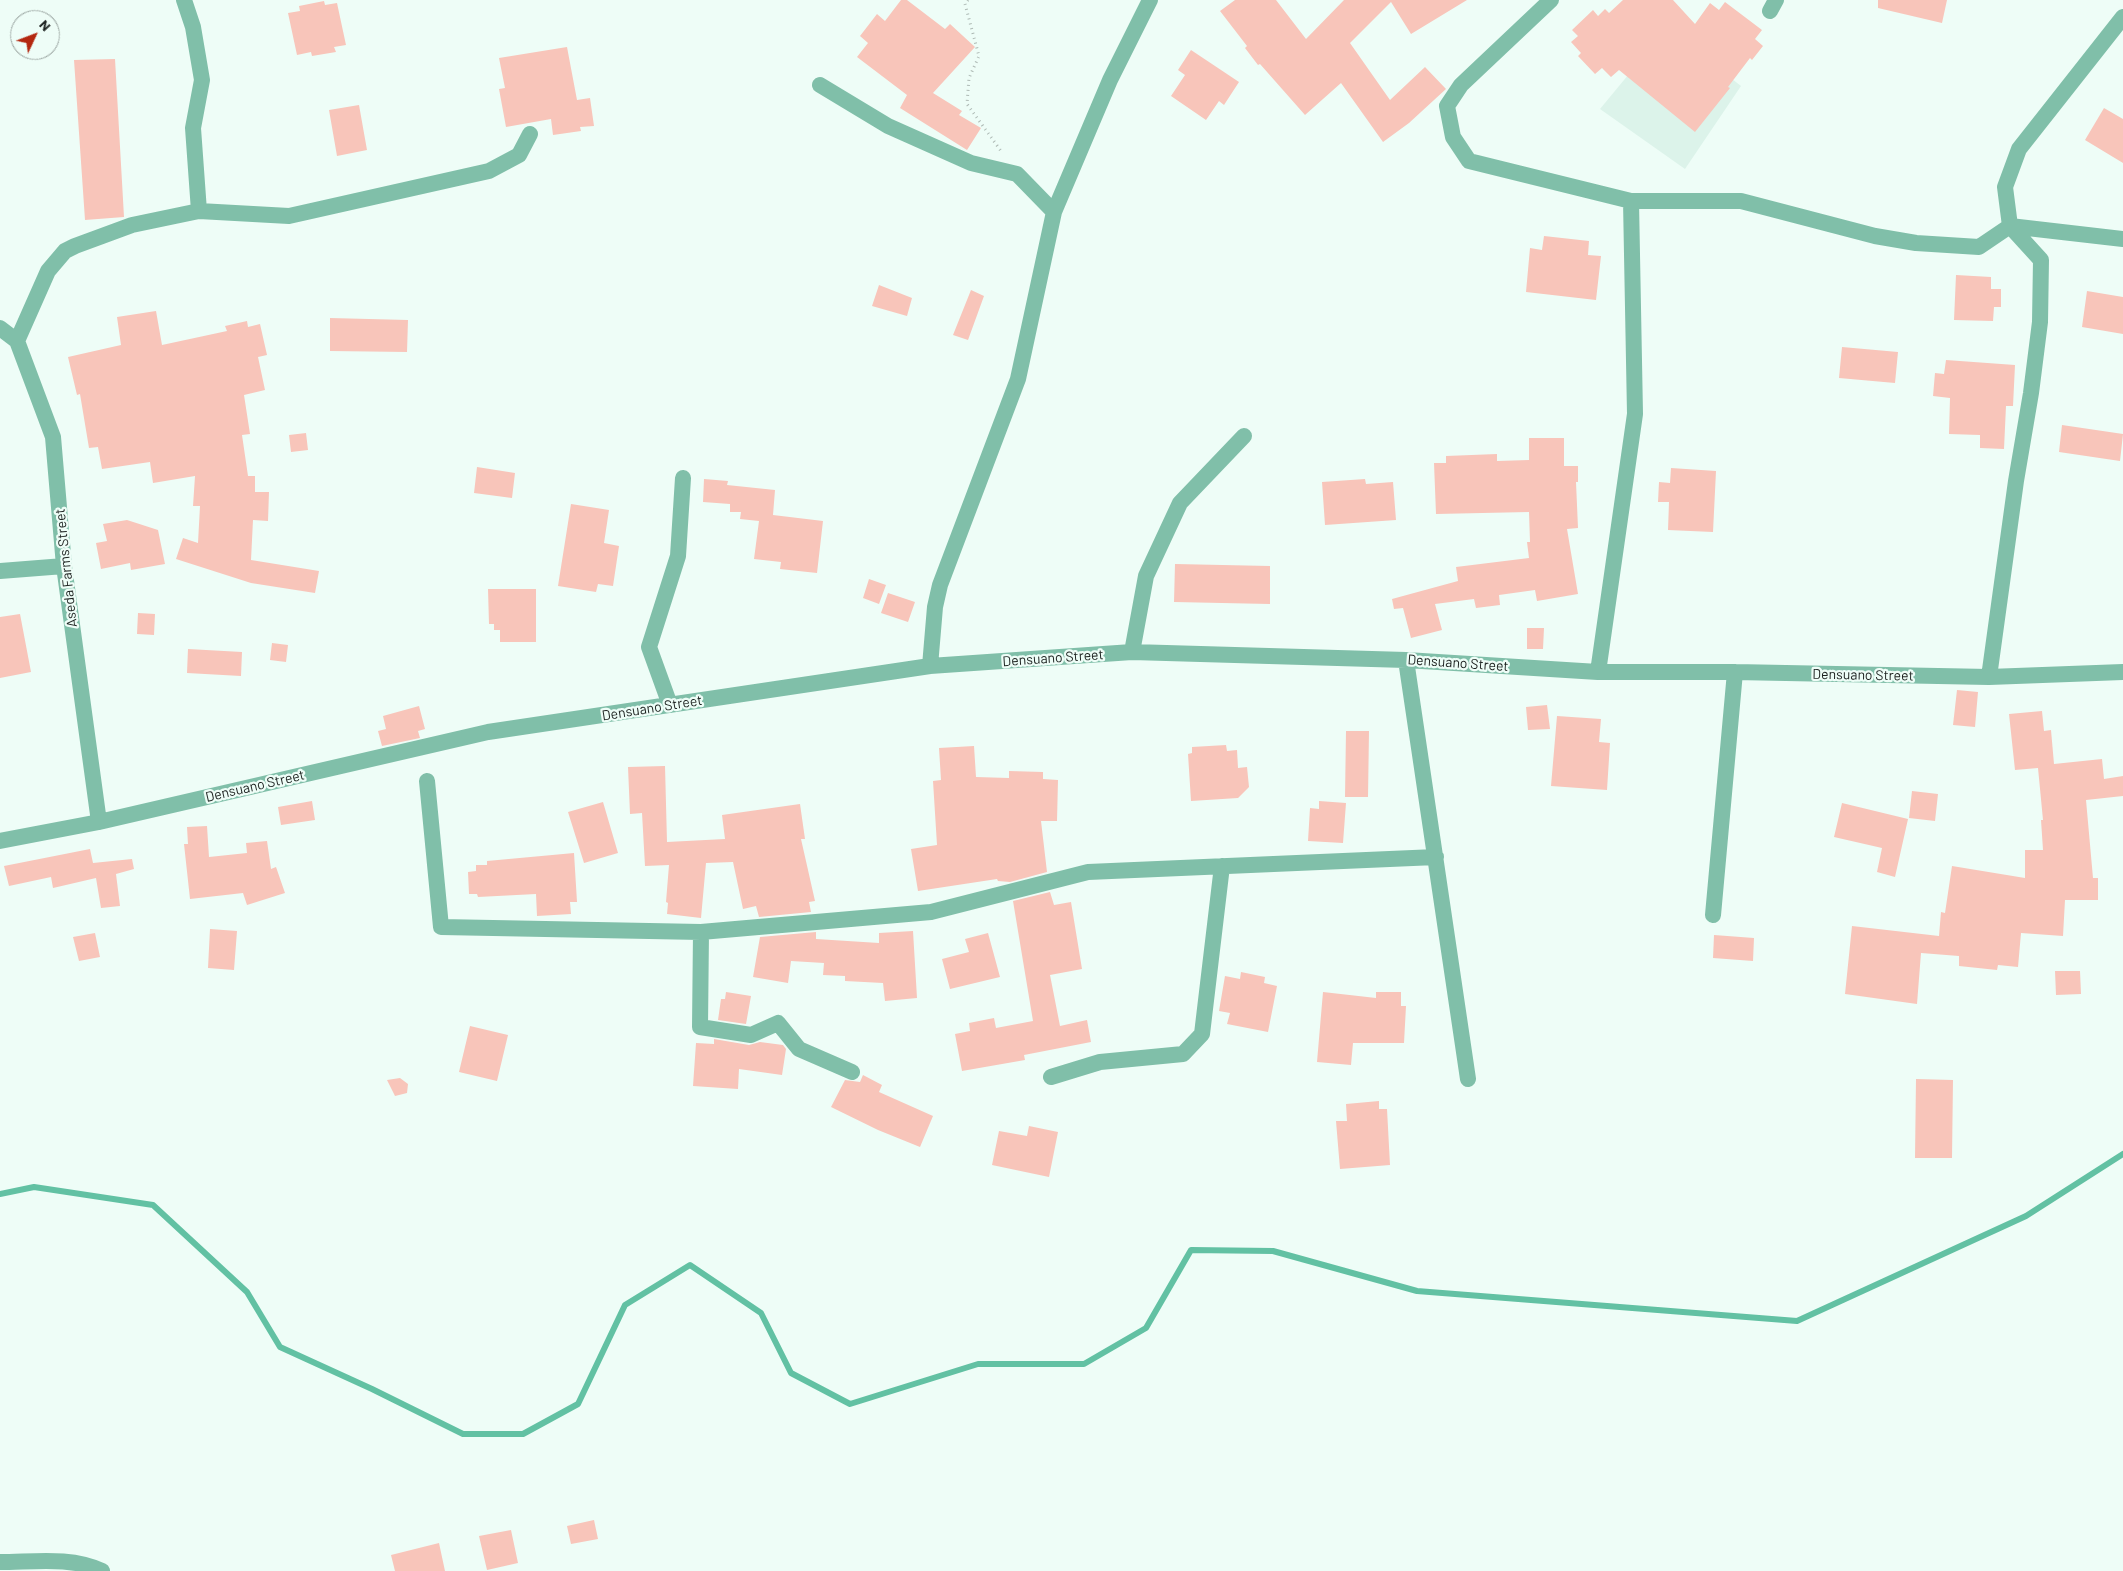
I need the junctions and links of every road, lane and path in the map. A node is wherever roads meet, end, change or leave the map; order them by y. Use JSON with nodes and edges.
{"nodes":[{"id":1,"x":184,"y":0,"type":"edge"},
{"id":2,"x":968,"y":0,"type":"edge"},
{"id":3,"x":1150,"y":0,"type":"edge"},
{"id":4,"x":1551,"y":0,"type":"edge"},
{"id":5,"x":2123,"y":17,"type":"edge"},
{"id":6,"x":820,"y":85,"type":"dead end"},
{"id":7,"x":530,"y":134,"type":"dead end"},
{"id":8,"x":1017,"y":174,"type":"junction"},
{"id":9,"x":1632,"y":201,"type":"junction"},
{"id":10,"x":199,"y":211,"type":"junction"},
{"id":11,"x":1054,"y":212,"type":"junction"},
{"id":12,"x":2010,"y":226,"type":"junction"},
{"id":13,"x":2123,"y":239,"type":"edge"},
{"id":14,"x":0,"y":328,"type":"edge"},
{"id":15,"x":17,"y":341,"type":"junction"},
{"id":16,"x":1244,"y":436,"type":"dead end"},
{"id":17,"x":683,"y":478,"type":"dead end"},
{"id":18,"x":64,"y":566,"type":"junction"},
{"id":19,"x":0,"y":571,"type":"edge"},
{"id":20,"x":1132,"y":652,"type":"junction"},
{"id":21,"x":1406,"y":660,"type":"junction"},
{"id":22,"x":930,"y":666,"type":"junction"},
{"id":23,"x":1598,"y":672,"type":"junction"},
{"id":24,"x":1735,"y":672,"type":"junction"},
{"id":25,"x":2123,"y":672,"type":"edge"},
{"id":26,"x":1989,"y":677,"type":"junction"},
{"id":27,"x":670,"y":705,"type":"junction"},
{"id":28,"x":427,"y":781,"type":"dead end"},
{"id":29,"x":99,"y":822,"type":"junction"},
{"id":30,"x":0,"y":841,"type":"edge"},
{"id":31,"x":1436,"y":857,"type":"junction"},
{"id":32,"x":1222,"y":866,"type":"junction"},
{"id":33,"x":1713,"y":915,"type":"dead end"},
{"id":34,"x":701,"y":932,"type":"junction"},
{"id":35,"x":852,"y":1072,"type":"dead end"},
{"id":36,"x":1052,"y":1077,"type":"dead end"},
{"id":37,"x":1468,"y":1079,"type":"dead end"},
{"id":38,"x":0,"y":1562,"type":"edge"},
{"id":39,"x":102,"y":1571,"type":"edge"}],
"edges":[{"from":1,"to":10,"type":"street"},
{"from":2,"to":8,"type":"path"},
{"from":3,"to":11,"type":"street"},
{"from":4,"to":9,"type":"street"},
{"from":5,"to":12,"type":"street"},
{"from":6,"to":8,"type":"street"},
{"from":7,"to":10,"type":"street"},
{"from":8,"to":11,"type":"street"},
{"from":9,"to":12,"type":"street"},
{"from":9,"to":23,"type":"street"},
{"from":10,"to":15,"type":"street"},
{"from":11,"to":22,"type":"street"},
{"from":12,"to":13,"type":"street"},
{"from":12,"to":26,"type":"street"},
{"from":14,"to":15,"type":"street"},
{"from":15,"to":18,"type":"street","name":"Aseda Farms Street"},
{"from":16,"to":20,"type":"street"},
{"from":17,"to":27,"type":"street"},
{"from":18,"to":19,"type":"street"},
{"from":18,"to":29,"type":"street","name":"Aseda Farms Street"},
{"from":20,"to":21,"type":"street","name":"Densuano Street"},
{"from":20,"to":22,"type":"street","name":"Densuano Street"},
{"from":21,"to":23,"type":"street","name":"Densuano Street"},
{"from":21,"to":31,"type":"street"},
{"from":22,"to":27,"type":"street","name":"Densuano Street"},
{"from":23,"to":24,"type":"street","name":"Densuano Street"},
{"from":24,"to":26,"type":"street","name":"Densuano Street"},
{"from":24,"to":33,"type":"street"},
{"from":25,"to":26,"type":"street","name":"Densuano Street"},
{"from":27,"to":29,"type":"street","name":"Densuano Street"},
{"from":28,"to":34,"type":"street"},
{"from":29,"to":30,"type":"street","name":"Densuano Street"},
{"from":31,"to":32,"type":"street"},
{"from":31,"to":37,"type":"street"},
{"from":32,"to":34,"type":"street"},
{"from":32,"to":36,"type":"street"},
{"from":34,"to":35,"type":"street"},
{"from":38,"to":39,"type":"street"}]}
